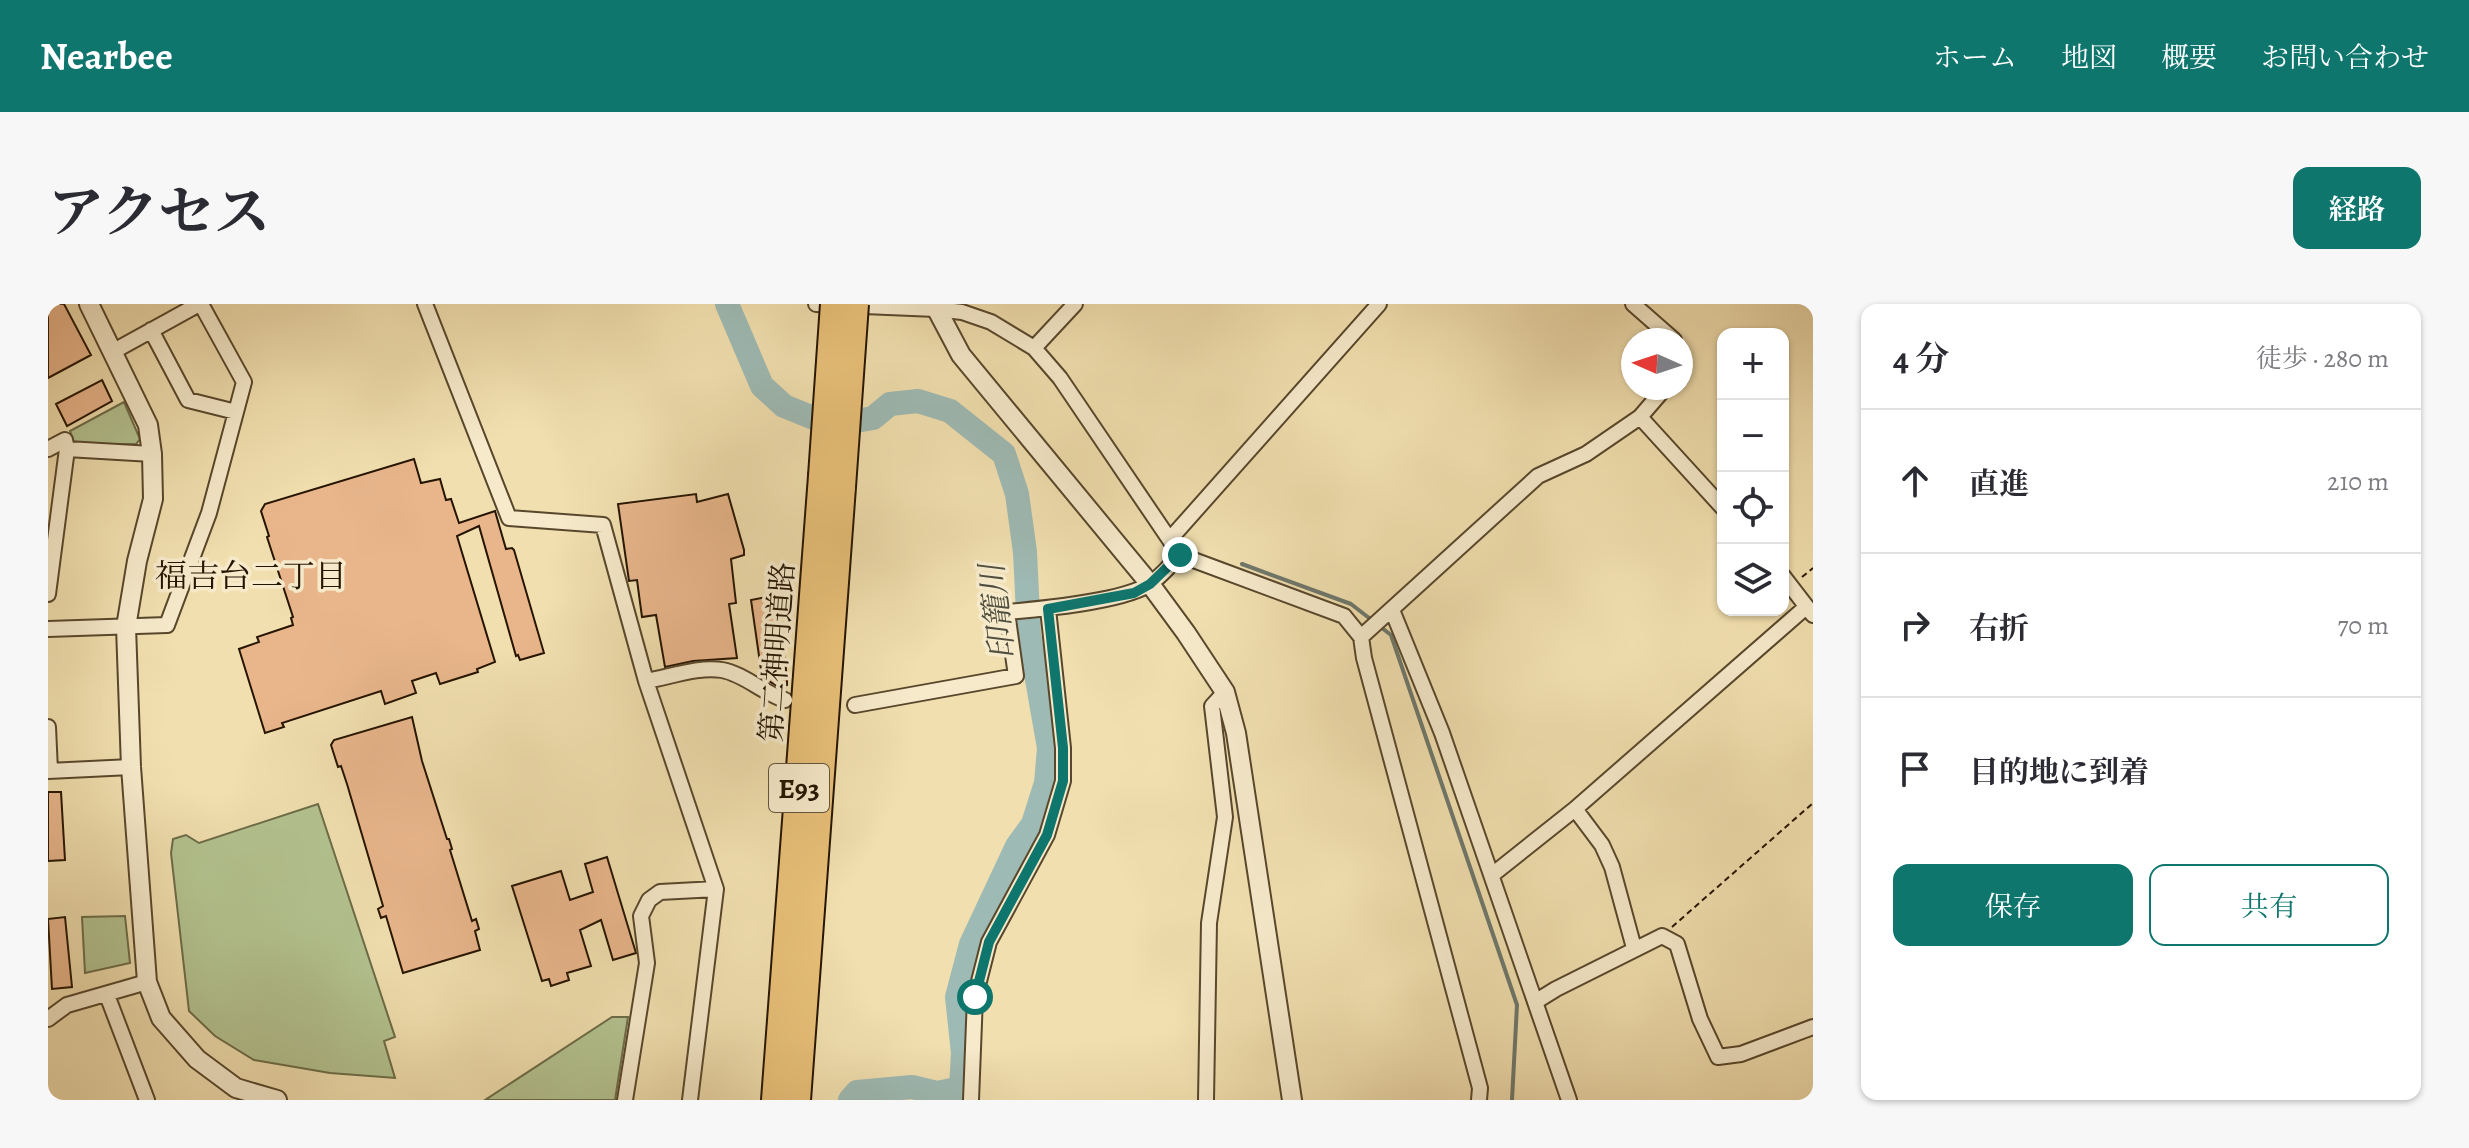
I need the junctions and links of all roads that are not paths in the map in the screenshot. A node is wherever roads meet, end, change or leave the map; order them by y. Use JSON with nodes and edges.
{"nodes":[{"id":1,"x":89,"y":304,"type":"edge"},
{"id":2,"x":200,"y":304,"type":"edge"},
{"id":3,"x":425,"y":304,"type":"edge"},
{"id":4,"x":816,"y":304,"type":"edge"},
{"id":5,"x":834,"y":304,"type":"edge"},
{"id":6,"x":855,"y":304,"type":"edge"},
{"id":7,"x":1075,"y":304,"type":"edge"},
{"id":8,"x":1379,"y":304,"type":"edge"},
{"id":9,"x":1633,"y":304,"type":"edge"},
{"id":10,"x":935,"y":307,"type":"edge"},
{"id":11,"x":1660,"y":328,"type":"edge"},
{"id":12,"x":151,"y":330,"type":"junction"},
{"id":13,"x":1034,"y":348,"type":"junction"},
{"id":14,"x":114,"y":351,"type":"junction"},
{"id":15,"x":1655,"y":400,"type":"edge"},
{"id":16,"x":236,"y":412,"type":"junction"},
{"id":17,"x":1640,"y":417,"type":"junction"},
{"id":18,"x":48,"y":449,"type":"edge"},
{"id":19,"x":67,"y":449,"type":"junction"},
{"id":20,"x":152,"y":454,"type":"junction"},
{"id":21,"x":832,"y":482,"type":"junction"},
{"id":22,"x":1717,"y":501,"type":"edge"},
{"id":23,"x":1171,"y":538,"type":"junction"},
{"id":24,"x":1180,"y":555,"type":"junction"},
{"id":25,"x":1150,"y":584,"type":"junction"},
{"id":26,"x":1789,"y":584,"type":"edge"},
{"id":27,"x":48,"y":594,"type":"edge"},
{"id":28,"x":1048,"y":609,"type":"junction"},
{"id":29,"x":1392,"y":610,"type":"junction"},
{"id":30,"x":1810,"y":611,"type":"edge"},
{"id":31,"x":126,"y":627,"type":"junction"},
{"id":32,"x":48,"y":629,"type":"edge"},
{"id":33,"x":1361,"y":637,"type":"junction"},
{"id":34,"x":646,"y":681,"type":"junction"},
{"id":35,"x":1225,"y":692,"type":"junction"},
{"id":36,"x":785,"y":700,"type":"dead end"},
{"id":37,"x":855,"y":705,"type":"dead end"},
{"id":38,"x":48,"y":727,"type":"edge"},
{"id":39,"x":131,"y":767,"type":"junction"},
{"id":40,"x":49,"y":771,"type":"edge"},
{"id":41,"x":1575,"y":809,"type":"junction"},
{"id":42,"x":1492,"y":875,"type":"junction"},
{"id":43,"x":716,"y":889,"type":"junction"},
{"id":44,"x":1634,"y":948,"type":"junction"},
{"id":45,"x":147,"y":982,"type":"junction"},
{"id":46,"x":107,"y":995,"type":"junction"},
{"id":47,"x":1535,"y":1002,"type":"junction"},
{"id":48,"x":48,"y":1019,"type":"edge"},
{"id":49,"x":1813,"y":1027,"type":"edge"},
{"id":50,"x":147,"y":1100,"type":"edge"},
{"id":51,"x":277,"y":1100,"type":"edge"},
{"id":52,"x":625,"y":1100,"type":"edge"},
{"id":53,"x":690,"y":1100,"type":"edge"},
{"id":54,"x":775,"y":1100,"type":"edge"},
{"id":55,"x":797,"y":1100,"type":"edge"},
{"id":56,"x":971,"y":1100,"type":"edge"},
{"id":57,"x":1206,"y":1100,"type":"edge"},
{"id":58,"x":1292,"y":1100,"type":"edge"},
{"id":59,"x":1479,"y":1100,"type":"edge"},
{"id":60,"x":1569,"y":1100,"type":"edge"}],
"edges":[{"from":1,"to":14,"type":"street"},
{"from":2,"to":12,"type":"street"},
{"from":2,"to":16,"type":"street"},
{"from":3,"to":34,"type":"street"},
{"from":4,"to":10,"type":"street"},
{"from":5,"to":21,"type":"highway","name":"第二神明道路","number":"E93","bridge":true},
{"from":6,"to":21,"type":"highway","name":"第二神明道路","number":"E93","bridge":true},
{"from":7,"to":13,"type":"street"},
{"from":8,"to":23,"type":"street"},
{"from":9,"to":11,"type":"street"},
{"from":10,"to":13,"type":"street"},
{"from":10,"to":25,"type":"street"},
{"from":12,"to":14,"type":"street"},
{"from":12,"to":16,"type":"street"},
{"from":13,"to":23,"type":"street"},
{"from":14,"to":20,"type":"street"},
{"from":15,"to":17,"type":"street"},
{"from":16,"to":31,"type":"street"},
{"from":17,"to":22,"type":"street"},
{"from":17,"to":29,"type":"street"},
{"from":18,"to":19,"type":"street"},
{"from":19,"to":20,"type":"street"},
{"from":19,"to":27,"type":"street"},
{"from":20,"to":31,"type":"street"},
{"from":21,"to":54,"type":"highway","name":"第二神明道路","number":"E93"},
{"from":21,"to":55,"type":"highway","name":"第二神明道路","number":"E93"},
{"from":23,"to":24,"type":"street"},
{"from":24,"to":25,"type":"street"},
{"from":24,"to":33,"type":"street"},
{"from":25,"to":28,"type":"street"},
{"from":25,"to":35,"type":"street"},
{"from":26,"to":30,"type":"street"},
{"from":28,"to":37,"type":"street"},
{"from":28,"to":56,"type":"street"},
{"from":29,"to":33,"type":"street"},
{"from":29,"to":42,"type":"street"},
{"from":30,"to":41,"type":"street"},
{"from":31,"to":32,"type":"street"},
{"from":31,"to":39,"type":"street"},
{"from":33,"to":59,"type":"street"},
{"from":34,"to":36,"type":"street"},
{"from":34,"to":43,"type":"street"},
{"from":35,"to":57,"type":"street"},
{"from":35,"to":58,"type":"street"},
{"from":38,"to":40,"type":"street"},
{"from":39,"to":40,"type":"street"},
{"from":39,"to":45,"type":"street"},
{"from":41,"to":42,"type":"street"},
{"from":41,"to":44,"type":"street"},
{"from":42,"to":47,"type":"street"},
{"from":43,"to":52,"type":"street"},
{"from":43,"to":53,"type":"street"},
{"from":44,"to":47,"type":"street"},
{"from":44,"to":49,"type":"street"},
{"from":45,"to":46,"type":"street"},
{"from":45,"to":51,"type":"street"},
{"from":46,"to":48,"type":"street"},
{"from":46,"to":50,"type":"street"},
{"from":47,"to":60,"type":"street"}]}
